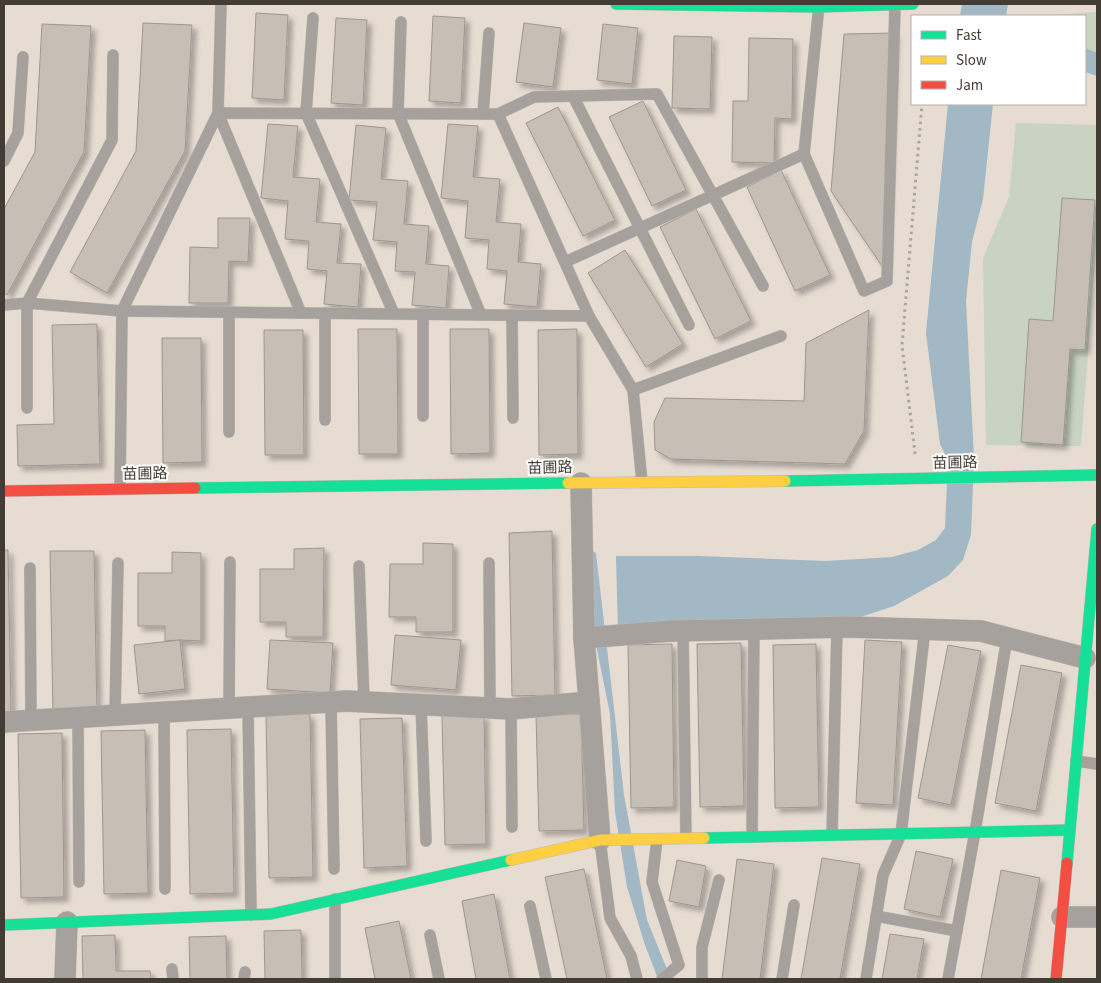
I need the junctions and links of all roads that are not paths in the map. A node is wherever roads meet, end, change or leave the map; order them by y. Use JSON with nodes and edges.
{"nodes":[{"id":1,"x":221,"y":4,"type":"edge"},
{"id":2,"x":616,"y":4,"type":"edge"},
{"id":3,"x":698,"y":4,"type":"edge"},
{"id":4,"x":894,"y":4,"type":"edge"},
{"id":5,"x":913,"y":4,"type":"edge"},
{"id":6,"x":819,"y":5,"type":"edge"},
{"id":7,"x":313,"y":18,"type":"dead end"},
{"id":8,"x":401,"y":22,"type":"dead end"},
{"id":9,"x":489,"y":33,"type":"dead end"},
{"id":10,"x":113,"y":55,"type":"dead end"},
{"id":11,"x":23,"y":57,"type":"dead end"},
{"id":12,"x":573,"y":96,"type":"junction"},
{"id":13,"x":218,"y":113,"type":"junction"},
{"id":14,"x":306,"y":113,"type":"junction"},
{"id":15,"x":398,"y":114,"type":"junction"},
{"id":16,"x":483,"y":114,"type":"junction"},
{"id":17,"x":498,"y":114,"type":"junction"},
{"id":18,"x":804,"y":154,"type":"junction"},
{"id":19,"x":4,"y":161,"type":"edge"},
{"id":20,"x":712,"y":195,"type":"junction"},
{"id":21,"x":640,"y":228,"type":"junction"},
{"id":22,"x":565,"y":262,"type":"junction"},
{"id":23,"x":763,"y":286,"type":"dead end"},
{"id":24,"x":27,"y":303,"type":"junction"},
{"id":25,"x":4,"y":305,"type":"edge"},
{"id":26,"x":122,"y":311,"type":"junction"},
{"id":27,"x":229,"y":312,"type":"junction"},
{"id":28,"x":301,"y":313,"type":"junction"},
{"id":29,"x":325,"y":313,"type":"junction"},
{"id":30,"x":394,"y":314,"type":"junction"},
{"id":31,"x":423,"y":314,"type":"junction"},
{"id":32,"x":480,"y":315,"type":"junction"},
{"id":33,"x":512,"y":315,"type":"junction"},
{"id":34,"x":589,"y":316,"type":"junction"},
{"id":35,"x":688,"y":325,"type":"dead end"},
{"id":36,"x":781,"y":336,"type":"dead end"},
{"id":37,"x":633,"y":390,"type":"junction"},
{"id":38,"x":28,"y":408,"type":"dead end"},
{"id":39,"x":422,"y":416,"type":"dead end"},
{"id":40,"x":513,"y":418,"type":"dead end"},
{"id":41,"x":325,"y":420,"type":"dead end"},
{"id":42,"x":229,"y":432,"type":"dead end"},
{"id":43,"x":1097,"y":475,"type":"edge"},
{"id":44,"x":642,"y":482,"type":"junction"},
{"id":45,"x":581,"y":483,"type":"junction"},
{"id":46,"x":120,"y":489,"type":"junction"},
{"id":47,"x":4,"y":491,"type":"edge"},
{"id":48,"x":1097,"y":529,"type":"edge"},
{"id":49,"x":230,"y":562,"type":"dead end"},
{"id":50,"x":118,"y":563,"type":"dead end"},
{"id":51,"x":489,"y":563,"type":"dead end"},
{"id":52,"x":359,"y":566,"type":"dead end"},
{"id":53,"x":30,"y":568,"type":"dead end"},
{"id":54,"x":837,"y":627,"type":"junction"},
{"id":55,"x":754,"y":629,"type":"junction"},
{"id":56,"x":925,"y":629,"type":"junction"},
{"id":57,"x":683,"y":631,"type":"junction"},
{"id":58,"x":584,"y":638,"type":"junction"},
{"id":59,"x":1007,"y":638,"type":"junction"},
{"id":60,"x":1086,"y":658,"type":"junction"},
{"id":61,"x":331,"y":702,"type":"junction"},
{"id":62,"x":364,"y":702,"type":"junction"},
{"id":63,"x":589,"y":702,"type":"junction"},
{"id":64,"x":421,"y":706,"type":"junction"},
{"id":65,"x":238,"y":707,"type":"junction"},
{"id":66,"x":490,"y":708,"type":"junction"},
{"id":67,"x":511,"y":709,"type":"junction"},
{"id":68,"x":164,"y":712,"type":"junction"},
{"id":69,"x":115,"y":715,"type":"junction"},
{"id":70,"x":78,"y":718,"type":"junction"},
{"id":71,"x":31,"y":720,"type":"junction"},
{"id":72,"x":4,"y":722,"type":"edge"},
{"id":73,"x":1076,"y":761,"type":"junction"},
{"id":74,"x":1097,"y":764,"type":"edge"},
{"id":75,"x":512,"y":826,"type":"dead end"},
{"id":76,"x":1070,"y":830,"type":"junction"},
{"id":77,"x":975,"y":832,"type":"junction"},
{"id":78,"x":901,"y":834,"type":"junction"},
{"id":79,"x":832,"y":835,"type":"junction"},
{"id":80,"x":752,"y":837,"type":"junction"},
{"id":81,"x":686,"y":838,"type":"junction"},
{"id":82,"x":657,"y":839,"type":"junction"},
{"id":83,"x":600,"y":840,"type":"junction"},
{"id":84,"x":426,"y":841,"type":"dead end"},
{"id":85,"x":334,"y":869,"type":"dead end"},
{"id":86,"x":719,"y":880,"type":"dead end"},
{"id":87,"x":79,"y":882,"type":"dead end"},
{"id":88,"x":165,"y":890,"type":"dead end"},
{"id":89,"x":335,"y":899,"type":"junction"},
{"id":90,"x":794,"y":905,"type":"dead end"},
{"id":91,"x":530,"y":906,"type":"dead end"},
{"id":92,"x":251,"y":914,"type":"junction"},
{"id":93,"x":876,"y":916,"type":"junction"},
{"id":94,"x":1062,"y":917,"type":"junction"},
{"id":95,"x":1097,"y":917,"type":"edge"},
{"id":96,"x":67,"y":922,"type":"junction"},
{"id":97,"x":4,"y":925,"type":"edge"},
{"id":98,"x":957,"y":931,"type":"junction"},
{"id":99,"x":430,"y":935,"type":"dead end"},
{"id":100,"x":65,"y":979,"type":"edge"},
{"id":101,"x":335,"y":979,"type":"edge"},
{"id":102,"x":440,"y":979,"type":"edge"},
{"id":103,"x":546,"y":979,"type":"edge"},
{"id":104,"x":637,"y":979,"type":"edge"},
{"id":105,"x":662,"y":979,"type":"edge"},
{"id":106,"x":702,"y":979,"type":"edge"},
{"id":107,"x":782,"y":979,"type":"edge"},
{"id":108,"x":866,"y":979,"type":"edge"},
{"id":109,"x":948,"y":979,"type":"edge"},
{"id":110,"x":1056,"y":979,"type":"edge"}],
"edges":[{"from":1,"to":13,"type":"lane"},
{"from":2,"to":3,"type":"street"},
{"from":3,"to":6,"type":"street"},
{"from":4,"to":5,"type":"street"},
{"from":4,"to":6,"type":"street"},
{"from":4,"to":18,"type":"lane"},
{"from":6,"to":18,"type":"lane"},
{"from":7,"to":14,"type":"lane"},
{"from":8,"to":15,"type":"lane"},
{"from":9,"to":16,"type":"lane"},
{"from":10,"to":24,"type":"lane"},
{"from":11,"to":19,"type":"lane"},
{"from":12,"to":17,"type":"lane"},
{"from":12,"to":20,"type":"lane"},
{"from":12,"to":21,"type":"lane"},
{"from":13,"to":14,"type":"lane"},
{"from":13,"to":26,"type":"lane"},
{"from":13,"to":28,"type":"lane"},
{"from":14,"to":15,"type":"lane"},
{"from":14,"to":30,"type":"lane"},
{"from":15,"to":16,"type":"lane"},
{"from":15,"to":32,"type":"lane"},
{"from":16,"to":17,"type":"lane"},
{"from":17,"to":22,"type":"lane"},
{"from":18,"to":20,"type":"lane"},
{"from":20,"to":21,"type":"lane"},
{"from":20,"to":23,"type":"lane"},
{"from":21,"to":22,"type":"lane"},
{"from":21,"to":35,"type":"lane"},
{"from":22,"to":34,"type":"lane"},
{"from":24,"to":25,"type":"lane"},
{"from":24,"to":26,"type":"lane"},
{"from":24,"to":38,"type":"lane"},
{"from":26,"to":27,"type":"lane"},
{"from":26,"to":46,"type":"lane"},
{"from":27,"to":28,"type":"lane"},
{"from":27,"to":42,"type":"lane"},
{"from":28,"to":29,"type":"lane"},
{"from":29,"to":30,"type":"lane"},
{"from":29,"to":41,"type":"lane"},
{"from":30,"to":31,"type":"lane"},
{"from":31,"to":32,"type":"lane"},
{"from":31,"to":39,"type":"lane"},
{"from":32,"to":33,"type":"lane"},
{"from":33,"to":34,"type":"lane"},
{"from":33,"to":40,"type":"lane"},
{"from":34,"to":37,"type":"lane"},
{"from":36,"to":37,"type":"lane"},
{"from":37,"to":44,"type":"lane"},
{"from":43,"to":44,"type":"street","name":"苗圃路"},
{"from":44,"to":45,"type":"street","name":"苗圃路"},
{"from":45,"to":46,"type":"street","name":"苗圃路"},
{"from":45,"to":58,"type":"street"},
{"from":46,"to":47,"type":"street","name":"苗圃路"},
{"from":48,"to":60,"type":"street"},
{"from":49,"to":65,"type":"lane"},
{"from":50,"to":69,"type":"lane"},
{"from":51,"to":66,"type":"lane"},
{"from":52,"to":62,"type":"lane"},
{"from":53,"to":71,"type":"lane"},
{"from":54,"to":55,"type":"street"},
{"from":54,"to":56,"type":"street"},
{"from":54,"to":79,"type":"lane"},
{"from":55,"to":57,"type":"street"},
{"from":55,"to":80,"type":"lane"},
{"from":56,"to":59,"type":"street"},
{"from":56,"to":78,"type":"lane"},
{"from":57,"to":58,"type":"street"},
{"from":57,"to":81,"type":"lane"},
{"from":58,"to":63,"type":"street"},
{"from":59,"to":60,"type":"street"},
{"from":59,"to":77,"type":"lane"},
{"from":60,"to":73,"type":"street"},
{"from":61,"to":62,"type":"street"},
{"from":61,"to":65,"type":"street"},
{"from":61,"to":85,"type":"lane"},
{"from":62,"to":64,"type":"street"},
{"from":63,"to":67,"type":"street"},
{"from":63,"to":83,"type":"street"},
{"from":64,"to":66,"type":"street"},
{"from":64,"to":84,"type":"lane"},
{"from":65,"to":68,"type":"street"},
{"from":65,"to":92,"type":"lane"},
{"from":66,"to":67,"type":"street"},
{"from":67,"to":75,"type":"lane"},
{"from":68,"to":69,"type":"street"},
{"from":68,"to":88,"type":"lane"},
{"from":69,"to":70,"type":"street"},
{"from":70,"to":71,"type":"street"},
{"from":70,"to":87,"type":"lane"},
{"from":71,"to":72,"type":"street"},
{"from":73,"to":74,"type":"lane"},
{"from":73,"to":76,"type":"street"},
{"from":76,"to":77,"type":"street"},
{"from":76,"to":94,"type":"street"},
{"from":77,"to":78,"type":"street"},
{"from":77,"to":98,"type":"lane"},
{"from":78,"to":79,"type":"street"},
{"from":78,"to":93,"type":"lane"},
{"from":79,"to":80,"type":"street"},
{"from":80,"to":81,"type":"street"},
{"from":81,"to":82,"type":"street"},
{"from":82,"to":83,"type":"street"},
{"from":82,"to":105,"type":"lane"},
{"from":83,"to":89,"type":"street"},
{"from":83,"to":104,"type":"lane"},
{"from":86,"to":106,"type":"lane"},
{"from":89,"to":92,"type":"street"},
{"from":89,"to":101,"type":"lane"},
{"from":90,"to":107,"type":"lane"},
{"from":91,"to":103,"type":"lane"},
{"from":92,"to":96,"type":"street"},
{"from":93,"to":98,"type":"lane"},
{"from":93,"to":108,"type":"lane"},
{"from":94,"to":95,"type":"street"},
{"from":94,"to":110,"type":"street"},
{"from":96,"to":97,"type":"street"},
{"from":96,"to":100,"type":"street"},
{"from":98,"to":109,"type":"lane"},
{"from":99,"to":102,"type":"lane"}]}
